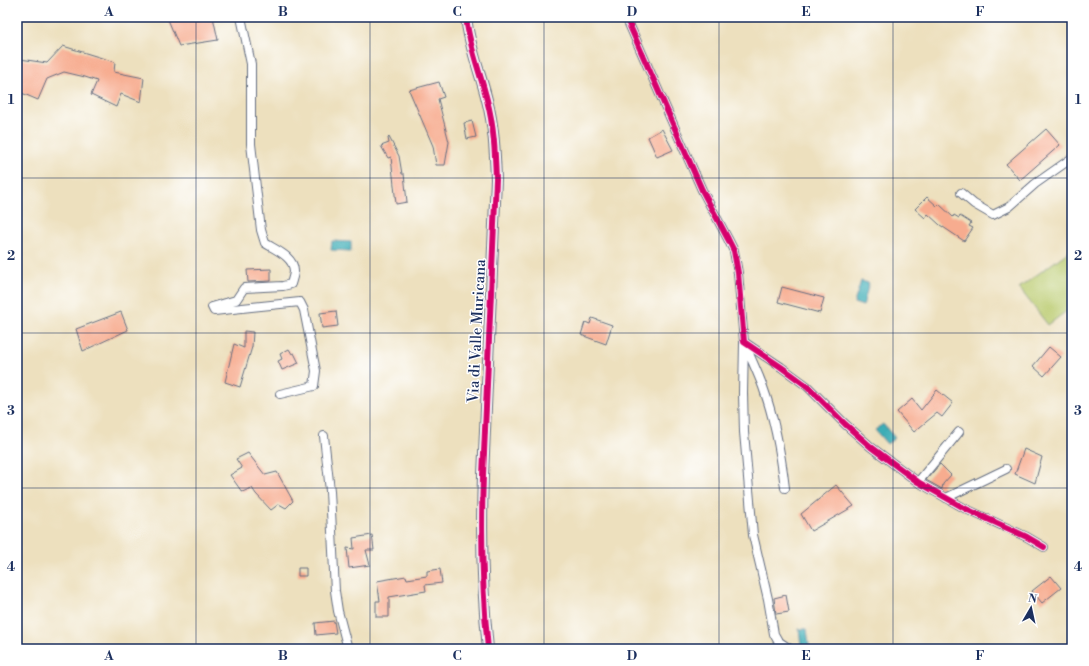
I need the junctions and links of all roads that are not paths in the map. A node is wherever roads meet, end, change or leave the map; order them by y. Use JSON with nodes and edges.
{"nodes":[{"id":1,"x":241,"y":17,"type":"edge"},
{"id":2,"x":466,"y":17,"type":"edge"},
{"id":3,"x":626,"y":17,"type":"edge"},
{"id":4,"x":1072,"y":158,"type":"edge"},
{"id":5,"x":961,"y":193,"type":"dead end"},
{"id":6,"x":744,"y":342,"type":"junction"},
{"id":7,"x":280,"y":394,"type":"dead end"},
{"id":8,"x":959,"y":432,"type":"dead end"},
{"id":9,"x":324,"y":436,"type":"dead end"},
{"id":10,"x":1006,"y":469,"type":"dead end"},
{"id":11,"x":918,"y":482,"type":"junction"},
{"id":12,"x":784,"y":488,"type":"dead end"},
{"id":13,"x":946,"y":498,"type":"junction"},
{"id":14,"x":1044,"y":547,"type":"dead end"},
{"id":15,"x":348,"y":649,"type":"edge"},
{"id":16,"x":488,"y":649,"type":"edge"},
{"id":17,"x":790,"y":649,"type":"edge"}],
"edges":[{"from":1,"to":7,"type":"street"},
{"from":2,"to":16,"type":"street","name":"Via di Valle Muricana"},
{"from":3,"to":6,"type":"street"},
{"from":4,"to":5,"type":"street"},
{"from":6,"to":11,"type":"street"},
{"from":6,"to":12,"type":"street"},
{"from":6,"to":17,"type":"street"},
{"from":8,"to":11,"type":"street"},
{"from":9,"to":15,"type":"street"},
{"from":10,"to":13,"type":"street"},
{"from":11,"to":13,"type":"street"},
{"from":13,"to":14,"type":"street"}]}
